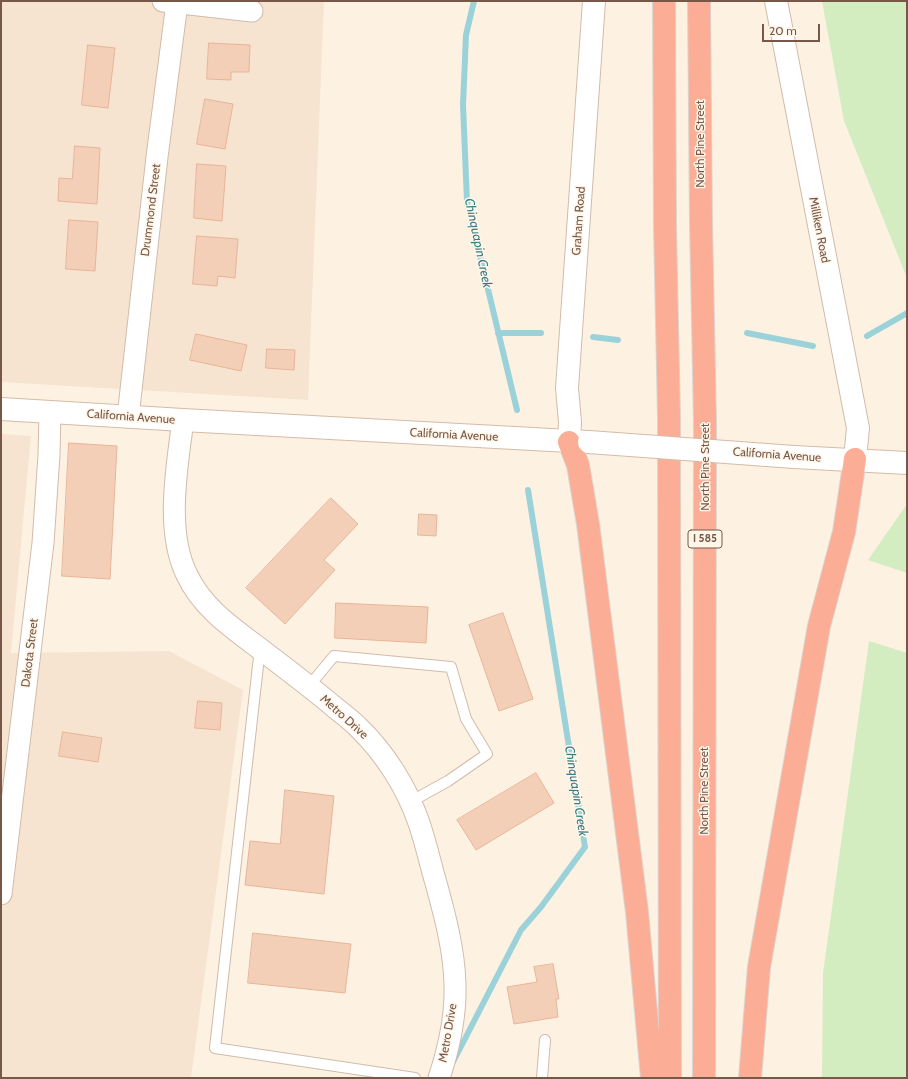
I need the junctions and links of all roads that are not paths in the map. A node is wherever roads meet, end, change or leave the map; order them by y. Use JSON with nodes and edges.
{"nodes":[{"id":1,"x":594,"y":1,"type":"edge"},
{"id":2,"x":664,"y":1,"type":"edge"},
{"id":3,"x":699,"y":1,"type":"edge"},
{"id":4,"x":776,"y":1,"type":"edge"},
{"id":5,"x":170,"y":2,"type":"edge"},
{"id":6,"x":252,"y":11,"type":"dead end"},
{"id":7,"x":1,"y":409,"type":"edge"},
{"id":8,"x":50,"y":412,"type":"junction"},
{"id":9,"x":128,"y":417,"type":"junction"},
{"id":10,"x":183,"y":420,"type":"junction"},
{"id":11,"x":579,"y":442,"type":"junction"},
{"id":12,"x":855,"y":459,"type":"junction"},
{"id":13,"x":907,"y":463,"type":"edge"},
{"id":14,"x":260,"y":648,"type":"junction"},
{"id":15,"x":309,"y":686,"type":"junction"},
{"id":16,"x":410,"y":802,"type":"junction"},
{"id":17,"x":1,"y":894,"type":"edge"},
{"id":18,"x":545,"y":1040,"type":"dead end"},
{"id":19,"x":415,"y":1078,"type":"edge"},
{"id":20,"x":439,"y":1078,"type":"edge"},
{"id":21,"x":542,"y":1078,"type":"edge"},
{"id":22,"x":652,"y":1078,"type":"edge"},
{"id":23,"x":670,"y":1078,"type":"edge"},
{"id":24,"x":704,"y":1078,"type":"edge"},
{"id":25,"x":750,"y":1078,"type":"edge"}],
"edges":[{"from":1,"to":11,"type":"street","name":"Graham Road"},
{"from":2,"to":23,"type":"highway"},
{"from":3,"to":24,"type":"highway","name":"North Pine Street","number":"I 585"},
{"from":4,"to":12,"type":"street","name":"Milliken Road"},
{"from":5,"to":6,"type":"street"},
{"from":5,"to":9,"type":"street","name":"Drummond Street"},
{"from":7,"to":8,"type":"street","name":"California Avenue"},
{"from":8,"to":9,"type":"street","name":"California Avenue"},
{"from":8,"to":17,"type":"street","name":"Dakota Street"},
{"from":9,"to":10,"type":"street","name":"California Avenue"},
{"from":10,"to":11,"type":"street","name":"California Avenue"},
{"from":10,"to":14,"type":"street","name":"Metro Drive"},
{"from":11,"to":12,"type":"street","name":"California Avenue","bridge":true},
{"from":11,"to":22,"type":"highway"},
{"from":12,"to":13,"type":"street","name":"California Avenue"},
{"from":12,"to":25,"type":"highway"},
{"from":14,"to":15,"type":"street","name":"Metro Drive"},
{"from":14,"to":19,"type":"lane"},
{"from":15,"to":16,"type":"street","name":"Metro Drive"},
{"from":15,"to":16,"type":"lane"},
{"from":16,"to":20,"type":"street","name":"Metro Drive"},
{"from":18,"to":21,"type":"lane"}]}
